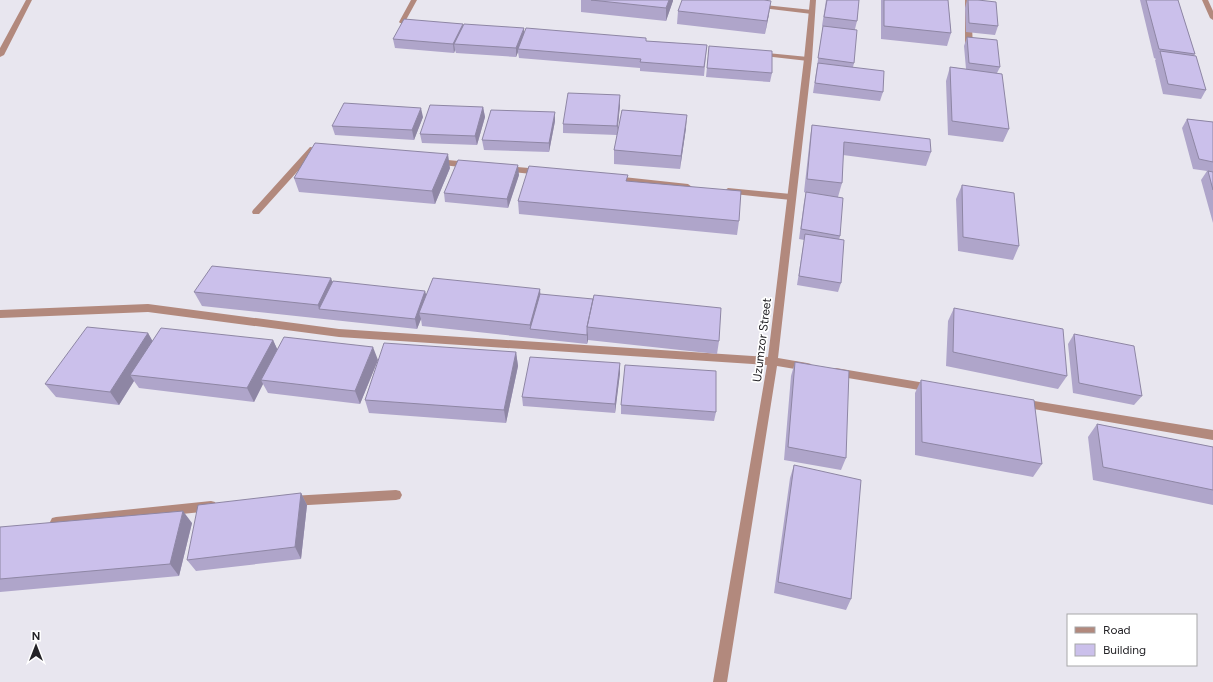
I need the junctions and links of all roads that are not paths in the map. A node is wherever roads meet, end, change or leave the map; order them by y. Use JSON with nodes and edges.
{"nodes":[{"id":1,"x":29,"y":0,"type":"edge"},
{"id":2,"x":414,"y":0,"type":"edge"},
{"id":3,"x":813,"y":0,"type":"edge"},
{"id":4,"x":968,"y":0,"type":"edge"},
{"id":5,"x":1205,"y":0,"type":"edge"},
{"id":6,"x":749,"y":5,"type":"edge"},
{"id":7,"x":812,"y":12,"type":"junction"},
{"id":8,"x":1213,"y":18,"type":"edge"},
{"id":9,"x":425,"y":24,"type":"edge"},
{"id":10,"x":754,"y":54,"type":"edge"},
{"id":11,"x":0,"y":55,"type":"edge"},
{"id":12,"x":808,"y":59,"type":"junction"},
{"id":13,"x":969,"y":60,"type":"edge"},
{"id":14,"x":329,"y":151,"type":"edge"},
{"id":15,"x":431,"y":161,"type":"edge"},
{"id":16,"x":478,"y":166,"type":"edge"},
{"id":17,"x":493,"y":167,"type":"edge"},
{"id":18,"x":548,"y":173,"type":"edge"},
{"id":19,"x":603,"y":178,"type":"edge"},
{"id":20,"x":697,"y":188,"type":"edge"},
{"id":21,"x":721,"y":190,"type":"edge"},
{"id":22,"x":792,"y":197,"type":"junction"},
{"id":23,"x":256,"y":212,"type":"dead end"},
{"id":24,"x":0,"y":314,"type":"edge"},
{"id":25,"x":773,"y":361,"type":"junction"},
{"id":26,"x":938,"y":389,"type":"edge"},
{"id":27,"x":1009,"y":401,"type":"edge"},
{"id":28,"x":1213,"y":435,"type":"edge"},
{"id":29,"x":396,"y":495,"type":"dead end"},
{"id":30,"x":277,"y":502,"type":"edge"},
{"id":31,"x":221,"y":505,"type":"edge"},
{"id":32,"x":47,"y":523,"type":"edge"},
{"id":33,"x":720,"y":682,"type":"edge"}],
"edges":[{"from":1,"to":11,"type":"street"},
{"from":2,"to":9,"type":"street"},
{"from":3,"to":7,"type":"street","name":"Uzumzor Street"},
{"from":4,"to":13,"type":"street"},
{"from":5,"to":8,"type":"street"},
{"from":6,"to":7,"type":"street"},
{"from":7,"to":12,"type":"street","name":"Uzumzor Street"},
{"from":10,"to":12,"type":"street"},
{"from":12,"to":22,"type":"street","name":"Uzumzor Street"},
{"from":14,"to":23,"type":"street"},
{"from":15,"to":16,"type":"street"},
{"from":17,"to":18,"type":"street"},
{"from":19,"to":20,"type":"street"},
{"from":21,"to":22,"type":"street"},
{"from":22,"to":25,"type":"street","name":"Uzumzor Street"},
{"from":24,"to":25,"type":"street"},
{"from":25,"to":26,"type":"street"},
{"from":25,"to":33,"type":"street","name":"Uzumzor Street"},
{"from":27,"to":28,"type":"street"},
{"from":29,"to":30,"type":"street"},
{"from":31,"to":32,"type":"street"}]}
